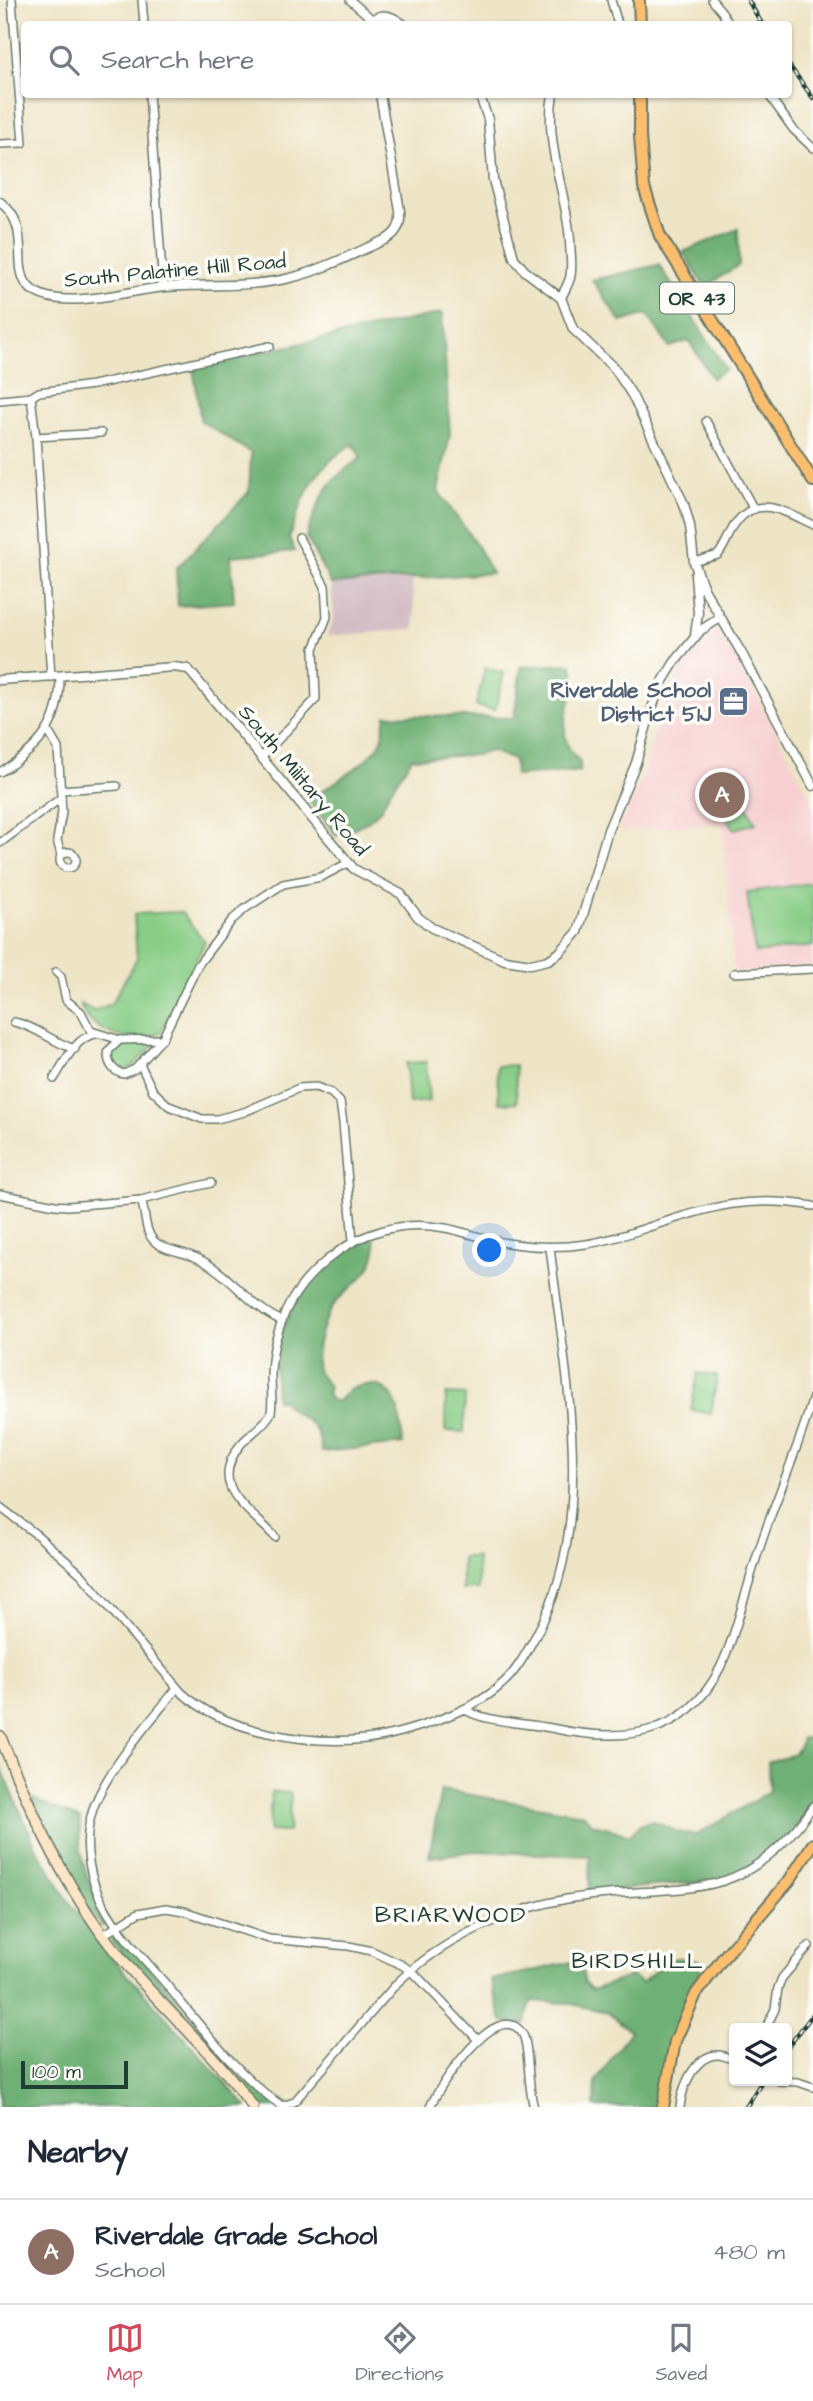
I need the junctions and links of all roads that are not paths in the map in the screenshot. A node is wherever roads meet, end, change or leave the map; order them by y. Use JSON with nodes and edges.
{"nodes":[{"id":1,"x":12,"y":0,"type":"edge"},
{"id":2,"x":142,"y":0,"type":"edge"},
{"id":3,"x":350,"y":0,"type":"edge"},
{"id":4,"x":611,"y":0,"type":"edge"},
{"id":5,"x":639,"y":0,"type":"edge"},
{"id":6,"x":712,"y":0,"type":"edge"},
{"id":7,"x":144,"y":21,"type":"edge"},
{"id":8,"x":371,"y":21,"type":"edge"},
{"id":9,"x":374,"y":21,"type":"edge"},
{"id":10,"x":398,"y":21,"type":"edge"},
{"id":11,"x":617,"y":21,"type":"edge"},
{"id":12,"x":640,"y":21,"type":"edge"},
{"id":13,"x":727,"y":21,"type":"edge"},
{"id":14,"x":149,"y":98,"type":"edge"},
{"id":15,"x":381,"y":98,"type":"edge"},
{"id":16,"x":480,"y":98,"type":"edge"},
{"id":17,"x":553,"y":98,"type":"edge"},
{"id":18,"x":640,"y":98,"type":"edge"},
{"id":19,"x":771,"y":98,"type":"edge"},
{"id":20,"x":0,"y":144,"type":"edge"},
{"id":21,"x":813,"y":148,"type":"edge"},
{"id":22,"x":0,"y":202,"type":"edge"},
{"id":23,"x":163,"y":287,"type":"junction"},
{"id":24,"x":561,"y":298,"type":"junction"},
{"id":25,"x":270,"y":346,"type":"dead end"},
{"id":26,"x":31,"y":397,"type":"junction"},
{"id":27,"x":0,"y":400,"type":"edge"},
{"id":28,"x":706,"y":421,"type":"dead end"},
{"id":29,"x":101,"y":433,"type":"dead end"},
{"id":30,"x":36,"y":438,"type":"junction"},
{"id":31,"x":813,"y":481,"type":"edge"},
{"id":32,"x":753,"y":508,"type":"junction"},
{"id":33,"x":813,"y":525,"type":"edge"},
{"id":34,"x":299,"y":538,"type":"dead end"},
{"id":35,"x":694,"y":562,"type":"junction"},
{"id":36,"x":720,"y":618,"type":"junction"},
{"id":37,"x":694,"y":639,"type":"junction"},
{"id":38,"x":55,"y":676,"type":"junction"},
{"id":39,"x":0,"y":680,"type":"edge"},
{"id":40,"x":48,"y":731,"type":"junction"},
{"id":41,"x":261,"y":758,"type":"junction"},
{"id":42,"x":0,"y":772,"type":"edge"},
{"id":43,"x":117,"y":786,"type":"dead end"},
{"id":44,"x":813,"y":786,"type":"edge"},
{"id":45,"x":61,"y":794,"type":"junction"},
{"id":46,"x":0,"y":843,"type":"edge"},
{"id":47,"x":61,"y":855,"type":"dead end"},
{"id":48,"x":348,"y":863,"type":"junction"},
{"id":49,"x":813,"y":969,"type":"edge"},
{"id":50,"x":56,"y":972,"type":"dead end"},
{"id":51,"x":734,"y":973,"type":"dead end"},
{"id":52,"x":14,"y":1022,"type":"dead end"},
{"id":53,"x":97,"y":1034,"type":"junction"},
{"id":54,"x":162,"y":1039,"type":"junction"},
{"id":55,"x":120,"y":1040,"type":"junction"},
{"id":56,"x":75,"y":1049,"type":"junction"},
{"id":57,"x":140,"y":1064,"type":"junction"},
{"id":58,"x":54,"y":1079,"type":"dead end"},
{"id":59,"x":211,"y":1184,"type":"dead end"},
{"id":60,"x":0,"y":1194,"type":"edge"},
{"id":61,"x":141,"y":1200,"type":"junction"},
{"id":62,"x":813,"y":1206,"type":"edge"},
{"id":63,"x":353,"y":1241,"type":"junction"},
{"id":64,"x":550,"y":1247,"type":"junction"},
{"id":65,"x":282,"y":1321,"type":"junction"},
{"id":66,"x":813,"y":1397,"type":"edge"},
{"id":67,"x":0,"y":1507,"type":"edge"},
{"id":68,"x":275,"y":1537,"type":"dead end"},
{"id":69,"x":177,"y":1688,"type":"junction"},
{"id":70,"x":464,"y":1709,"type":"junction"},
{"id":71,"x":0,"y":1736,"type":"edge"},
{"id":72,"x":813,"y":1806,"type":"edge"},
{"id":73,"x":813,"y":1844,"type":"edge"},
{"id":74,"x":117,"y":1925,"type":"junction"},
{"id":75,"x":103,"y":1935,"type":"junction"},
{"id":76,"x":809,"y":1946,"type":"dead end"},
{"id":77,"x":410,"y":1971,"type":"junction"},
{"id":78,"x":768,"y":2023,"type":"edge"},
{"id":79,"x":479,"y":2041,"type":"junction"},
{"id":80,"x":729,"y":2059,"type":"edge"},
{"id":81,"x":792,"y":2082,"type":"edge"},
{"id":82,"x":813,"y":2087,"type":"edge"},
{"id":83,"x":253,"y":2107,"type":"edge"},
{"id":84,"x":430,"y":2107,"type":"edge"},
{"id":85,"x":534,"y":2107,"type":"edge"},
{"id":86,"x":663,"y":2107,"type":"edge"},
{"id":87,"x":680,"y":2107,"type":"edge"}],
"edges":[{"from":1,"to":20,"type":"street"},
{"from":2,"to":7,"type":"street"},
{"from":3,"to":8,"type":"street"},
{"from":4,"to":11,"type":"street"},
{"from":5,"to":12,"type":"main road"},
{"from":6,"to":13,"type":"street"},
{"from":9,"to":10,"type":"street"},
{"from":14,"to":23,"type":"street"},
{"from":15,"to":23,"type":"street","name":"South Palatine Hill Road"},
{"from":16,"to":24,"type":"street"},
{"from":17,"to":24,"type":"street"},
{"from":18,"to":31,"type":"main road","number":"OR 43"},
{"from":19,"to":21,"type":"street"},
{"from":22,"to":23,"type":"street","name":"South Palatine Hill Road"},
{"from":24,"to":35,"type":"street"},
{"from":25,"to":26,"type":"street"},
{"from":26,"to":27,"type":"street"},
{"from":26,"to":30,"type":"street"},
{"from":28,"to":32,"type":"street"},
{"from":29,"to":30,"type":"street"},
{"from":30,"to":38,"type":"street"},
{"from":32,"to":33,"type":"street"},
{"from":32,"to":35,"type":"street"},
{"from":34,"to":41,"type":"street"},
{"from":35,"to":36,"type":"street"},
{"from":35,"to":37,"type":"street"},
{"from":36,"to":37,"type":"street","name":"South Military Road"},
{"from":36,"to":44,"type":"street"},
{"from":37,"to":48,"type":"street","name":"South Military Road"},
{"from":38,"to":39,"type":"street","name":"South Military Road"},
{"from":38,"to":40,"type":"street"},
{"from":38,"to":41,"type":"street","name":"South Military Road"},
{"from":40,"to":42,"type":"street"},
{"from":40,"to":45,"type":"street"},
{"from":41,"to":48,"type":"street","name":"South Military Road"},
{"from":43,"to":45,"type":"street"},
{"from":45,"to":46,"type":"street"},
{"from":45,"to":47,"type":"street"},
{"from":48,"to":54,"type":"street"},
{"from":49,"to":51,"type":"street"},
{"from":50,"to":53,"type":"street"},
{"from":52,"to":56,"type":"street"},
{"from":53,"to":55,"type":"street"},
{"from":53,"to":56,"type":"street"},
{"from":54,"to":55,"type":"street"},
{"from":54,"to":57,"type":"street"},
{"from":55,"to":57,"type":"street"},
{"from":56,"to":58,"type":"street"},
{"from":57,"to":63,"type":"street"},
{"from":59,"to":61,"type":"street"},
{"from":60,"to":61,"type":"street"},
{"from":61,"to":65,"type":"street"},
{"from":62,"to":64,"type":"street"},
{"from":63,"to":64,"type":"street"},
{"from":63,"to":65,"type":"street"},
{"from":64,"to":70,"type":"street"},
{"from":65,"to":68,"type":"street"},
{"from":66,"to":70,"type":"street"},
{"from":67,"to":69,"type":"street"},
{"from":69,"to":70,"type":"street"},
{"from":69,"to":74,"type":"street"},
{"from":71,"to":75,"type":"main road"},
{"from":72,"to":77,"type":"street"},
{"from":73,"to":86,"type":"main road"},
{"from":74,"to":75,"type":"street"},
{"from":74,"to":77,"type":"street"},
{"from":74,"to":77,"type":"street"},
{"from":75,"to":83,"type":"main road"},
{"from":76,"to":78,"type":"street"},
{"from":77,"to":79,"type":"street"},
{"from":79,"to":84,"type":"street"},
{"from":79,"to":85,"type":"street"},
{"from":80,"to":87,"type":"street"},
{"from":81,"to":82,"type":"street"}]}
